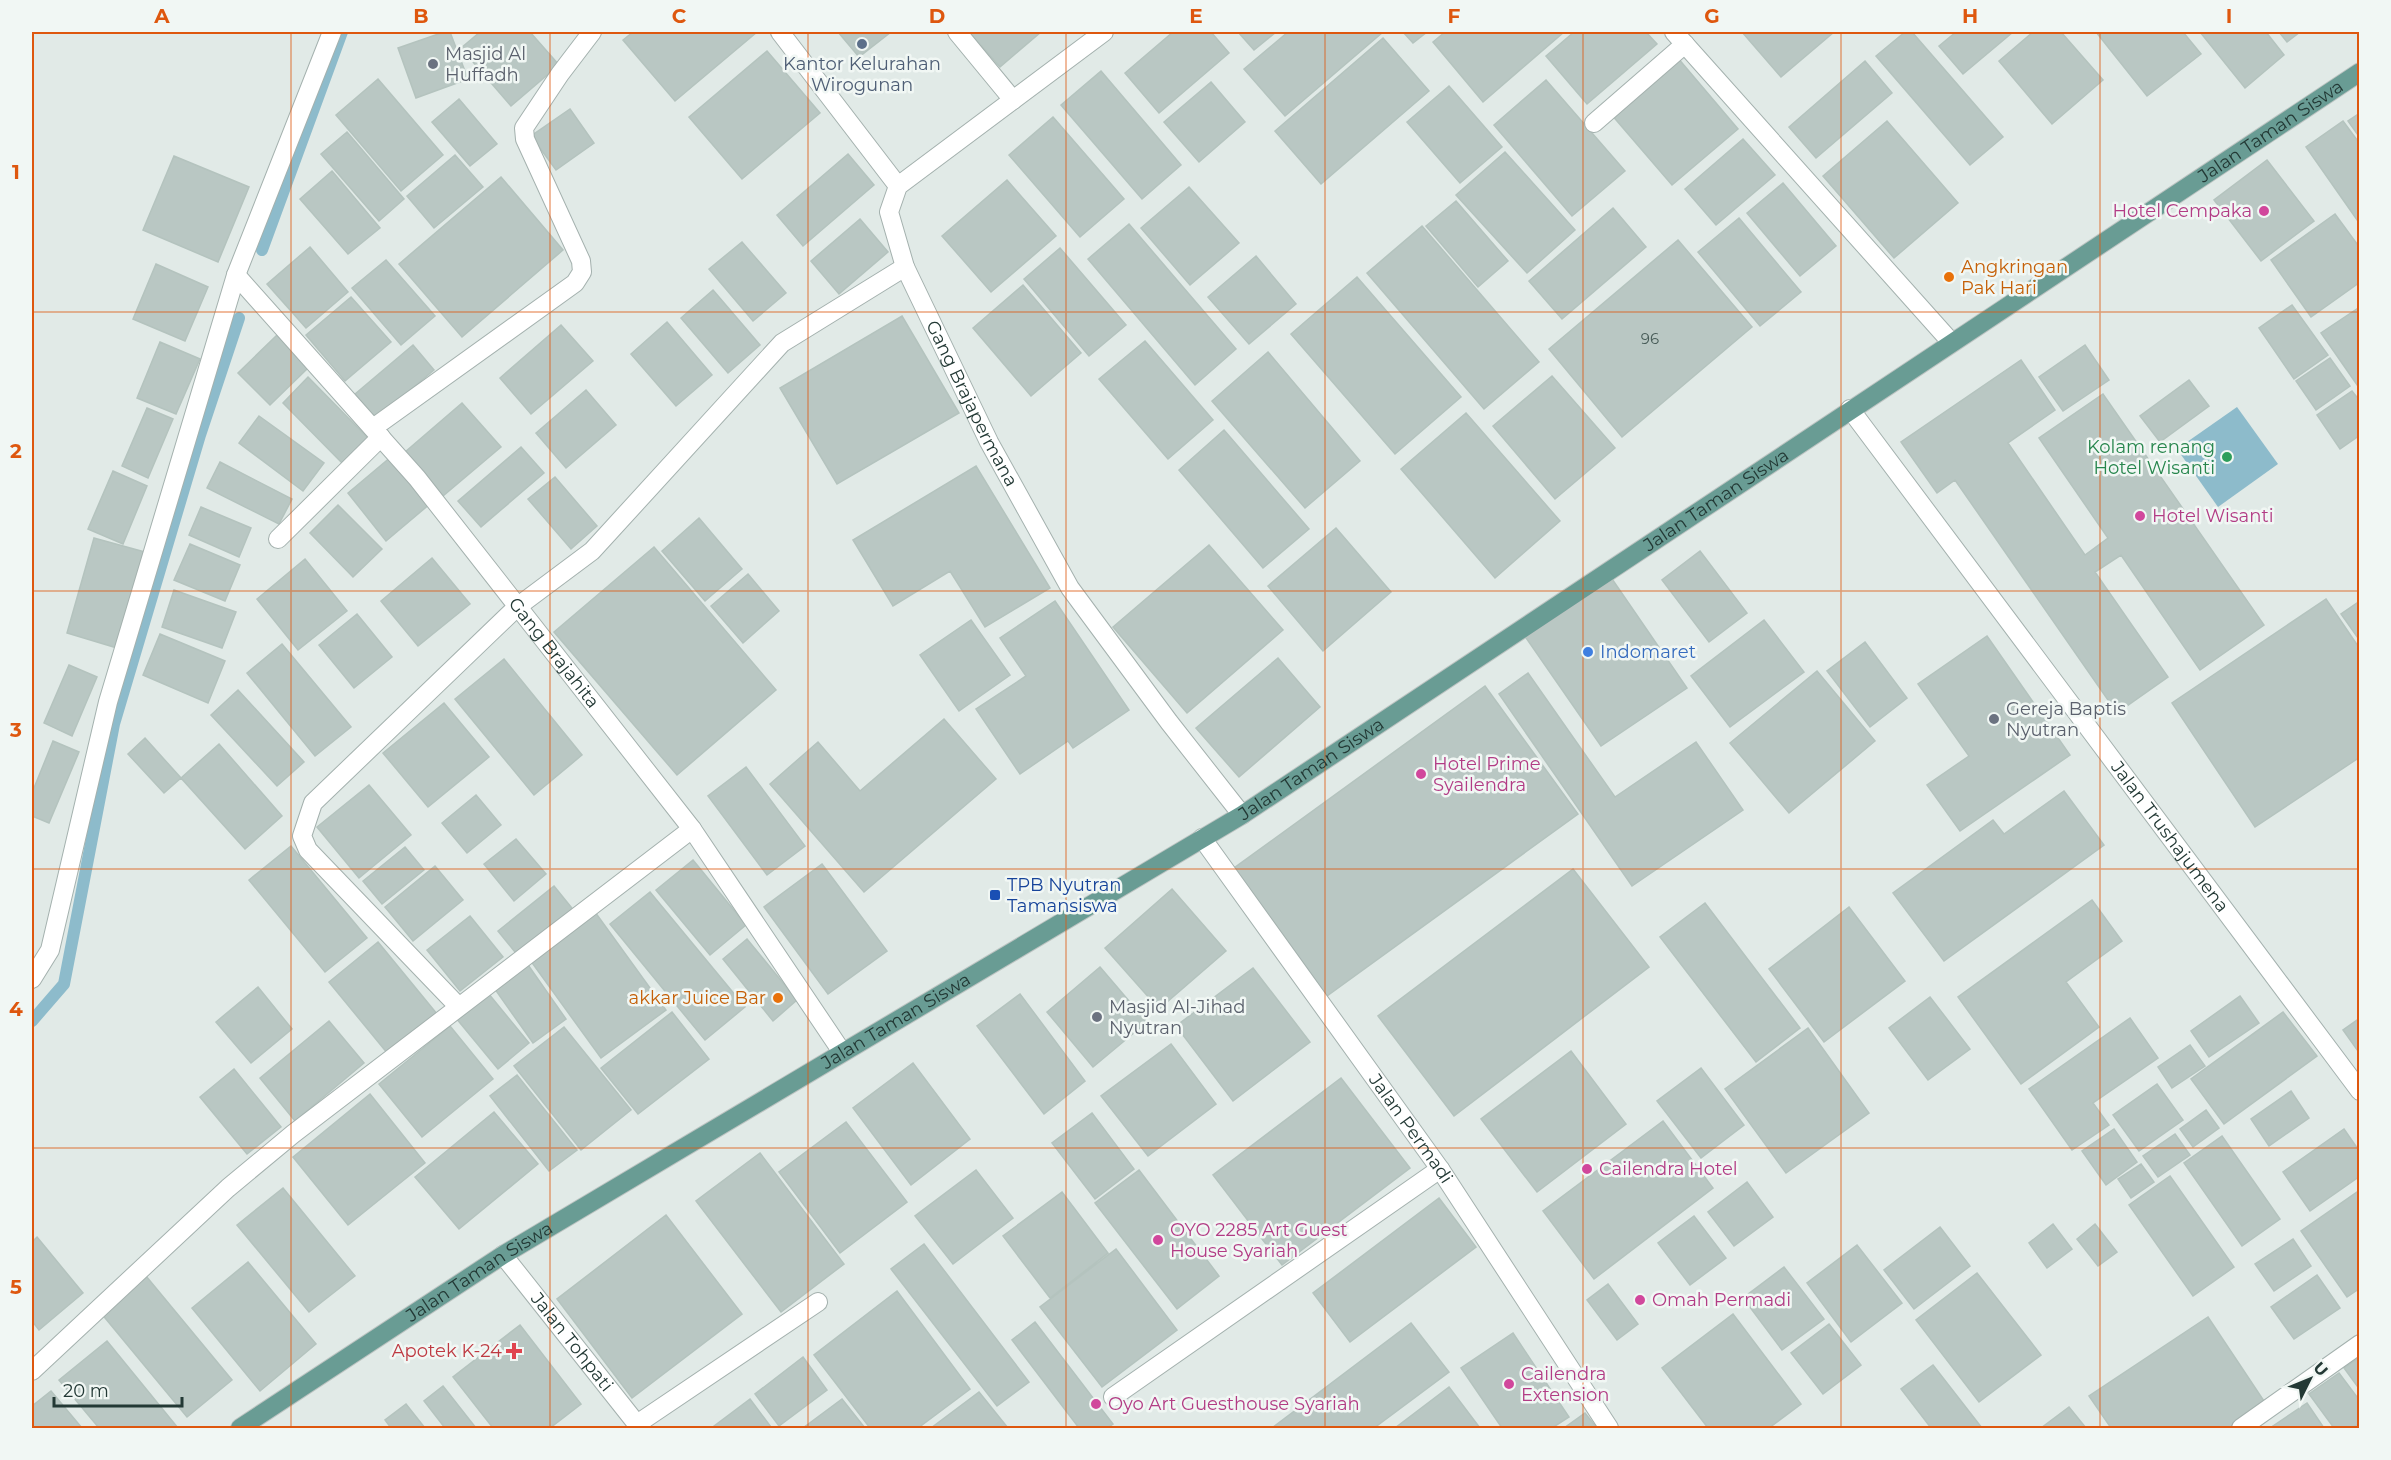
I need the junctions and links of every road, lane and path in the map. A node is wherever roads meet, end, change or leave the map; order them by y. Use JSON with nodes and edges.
{"nodes":[{"id":1,"x":332,"y":32,"type":"edge"},
{"id":2,"x":592,"y":32,"type":"edge"},
{"id":3,"x":780,"y":32,"type":"edge"},
{"id":4,"x":957,"y":32,"type":"edge"},
{"id":5,"x":1104,"y":32,"type":"edge"},
{"id":6,"x":1679,"y":38,"type":"edge"},
{"id":7,"x":2360,"y":72,"type":"edge"},
{"id":8,"x":1013,"y":100,"type":"junction"},
{"id":9,"x":1594,"y":123,"type":"dead end"},
{"id":10,"x":898,"y":186,"type":"junction"},
{"id":11,"x":905,"y":267,"type":"junction"},
{"id":12,"x":236,"y":275,"type":"junction"},
{"id":13,"x":1951,"y":342,"type":"junction"},
{"id":14,"x":1850,"y":409,"type":"junction"},
{"id":15,"x":377,"y":432,"type":"junction"},
{"id":16,"x":278,"y":539,"type":"dead end"},
{"id":17,"x":517,"y":607,"type":"junction"},
{"id":18,"x":1242,"y":815,"type":"junction"},
{"id":19,"x":692,"y":829,"type":"junction"},
{"id":20,"x":1202,"y":838,"type":"junction"},
{"id":21,"x":32,"y":979,"type":"edge"},
{"id":22,"x":458,"y":1006,"type":"junction"},
{"id":23,"x":842,"y":1052,"type":"junction"},
{"id":24,"x":2360,"y":1091,"type":"edge"},
{"id":25,"x":1440,"y":1168,"type":"junction"},
{"id":26,"x":503,"y":1255,"type":"junction"},
{"id":27,"x":818,"y":1302,"type":"dead end"},
{"id":28,"x":2360,"y":1344,"type":"edge"},
{"id":29,"x":32,"y":1371,"type":"edge"},
{"id":30,"x":1113,"y":1397,"type":"dead end"},
{"id":31,"x":639,"y":1426,"type":"edge"},
{"id":32,"x":240,"y":1428,"type":"edge"},
{"id":33,"x":1609,"y":1428,"type":"edge"},
{"id":34,"x":2241,"y":1428,"type":"edge"}],
"edges":[{"from":1,"to":12,"type":"street"},
{"from":2,"to":15,"type":"street"},
{"from":3,"to":10,"type":"street"},
{"from":4,"to":8,"type":"street"},
{"from":5,"to":8,"type":"street"},
{"from":6,"to":9,"type":"street"},
{"from":6,"to":13,"type":"street"},
{"from":7,"to":13,"type":"main road","name":"Jalan Taman Siswa"},
{"from":8,"to":10,"type":"street"},
{"from":10,"to":11,"type":"street","name":"Gang Brajapermana"},
{"from":11,"to":17,"type":"street"},
{"from":11,"to":18,"type":"street","name":"Gang Brajapermana"},
{"from":12,"to":15,"type":"street","name":"Gang Brajahita"},
{"from":12,"to":21,"type":"street"},
{"from":13,"to":14,"type":"main road","name":"Jalan Taman Siswa"},
{"from":14,"to":18,"type":"main road","name":"Jalan Taman Siswa"},
{"from":14,"to":24,"type":"street","name":"Jalan Trushajumena"},
{"from":15,"to":16,"type":"street"},
{"from":15,"to":17,"type":"street","name":"Gang Brajahita"},
{"from":17,"to":19,"type":"street","name":"Gang Brajahita"},
{"from":17,"to":22,"type":"street"},
{"from":18,"to":20,"type":"main road","name":"Jalan Taman Siswa"},
{"from":19,"to":22,"type":"street"},
{"from":19,"to":23,"type":"street","name":"Gang Brajahita"},
{"from":20,"to":23,"type":"main road","name":"Jalan Taman Siswa"},
{"from":20,"to":25,"type":"street","name":"Jalan Permadi"},
{"from":22,"to":29,"type":"street"},
{"from":23,"to":26,"type":"main road","name":"Jalan Taman Siswa"},
{"from":25,"to":30,"type":"street"},
{"from":25,"to":33,"type":"street","name":"Jalan Permadi"},
{"from":26,"to":31,"type":"street","name":"Jalan Tohpati"},
{"from":26,"to":32,"type":"main road","name":"Jalan Taman Siswa"},
{"from":27,"to":31,"type":"street"},
{"from":28,"to":34,"type":"street"}]}
